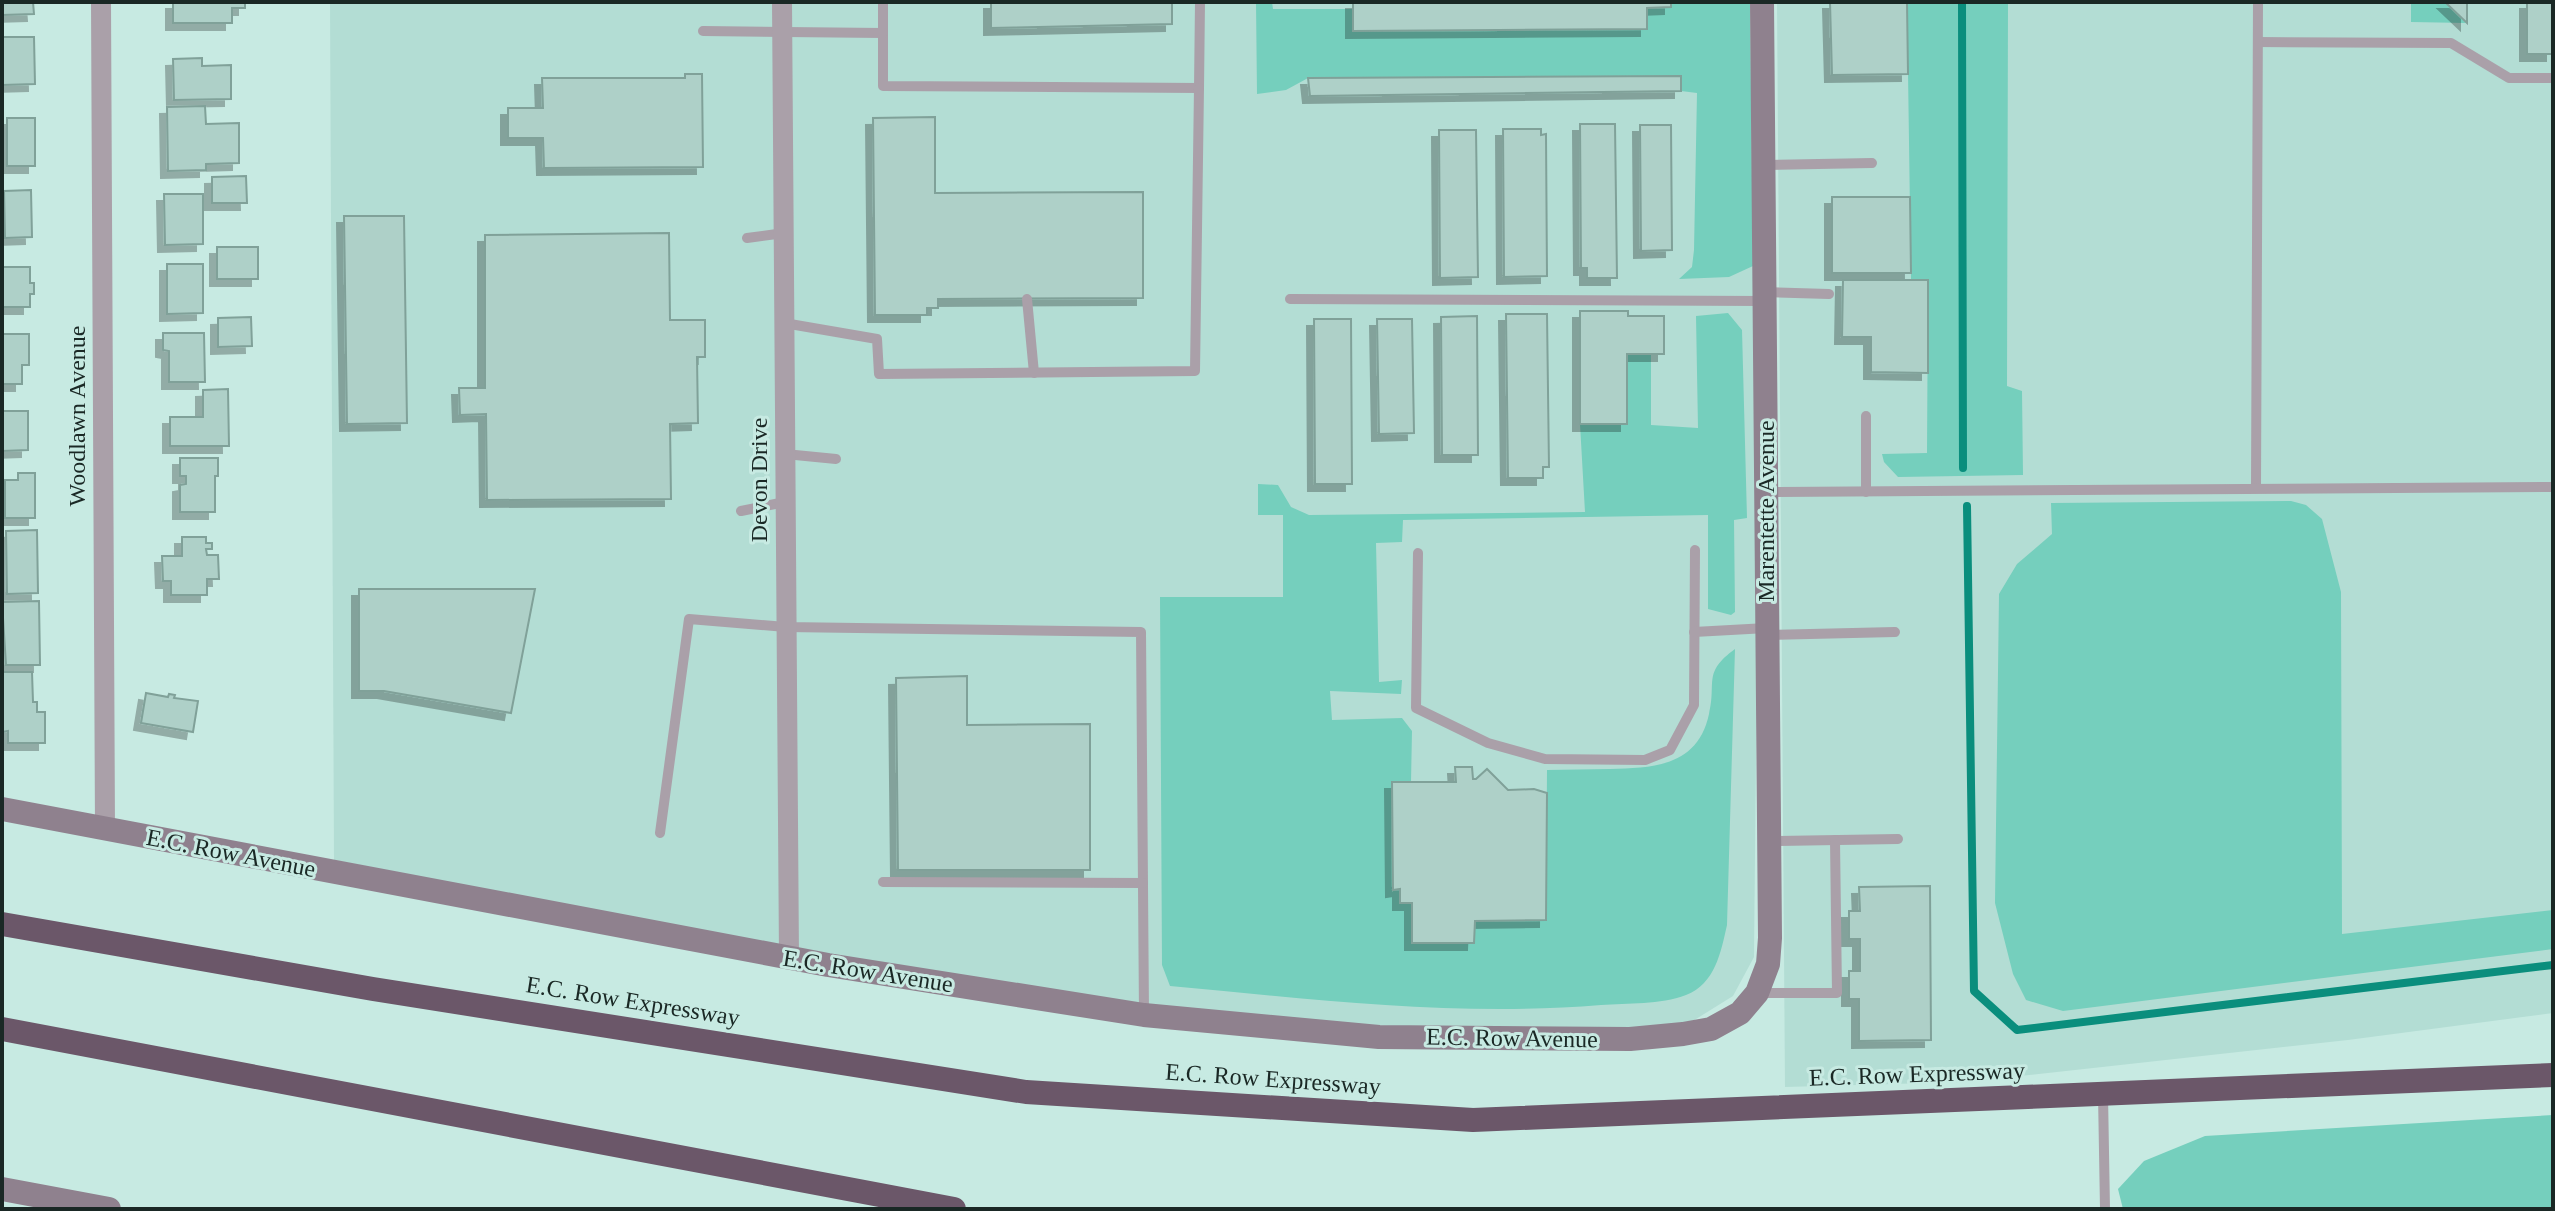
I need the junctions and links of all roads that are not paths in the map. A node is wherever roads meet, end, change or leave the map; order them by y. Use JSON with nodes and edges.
{"nodes":[{"id":1,"x":101,"y":2,"type":"edge"},
{"id":2,"x":782,"y":2,"type":"edge"},
{"id":3,"x":883,"y":2,"type":"edge"},
{"id":4,"x":1200,"y":2,"type":"edge"},
{"id":5,"x":1762,"y":2,"type":"edge"},
{"id":6,"x":2258,"y":2,"type":"edge"},
{"id":7,"x":703,"y":31,"type":"dead end"},
{"id":8,"x":782,"y":32,"type":"junction"},
{"id":9,"x":883,"y":33,"type":"junction"},
{"id":10,"x":2258,"y":42,"type":"junction"},
{"id":11,"x":2553,"y":78,"type":"edge"},
{"id":12,"x":1199,"y":88,"type":"junction"},
{"id":13,"x":1872,"y":163,"type":"dead end"},
{"id":14,"x":1763,"y":165,"type":"junction"},
{"id":15,"x":784,"y":233,"type":"junction"},
{"id":16,"x":747,"y":238,"type":"dead end"},
{"id":17,"x":1829,"y":294,"type":"dead end"},
{"id":18,"x":1764,"y":296,"type":"junction"},
{"id":19,"x":1027,"y":299,"type":"dead end"},
{"id":20,"x":1290,"y":299,"type":"dead end"},
{"id":21,"x":784,"y":323,"type":"junction"},
{"id":22,"x":1034,"y":373,"type":"junction"},
{"id":23,"x":1866,"y":416,"type":"dead end"},
{"id":24,"x":785,"y":454,"type":"junction"},
{"id":25,"x":836,"y":459,"type":"dead end"},
{"id":26,"x":2553,"y":487,"type":"edge"},
{"id":27,"x":2256,"y":488,"type":"junction"},
{"id":28,"x":1766,"y":492,"type":"junction"},
{"id":29,"x":1866,"y":492,"type":"junction"},
{"id":30,"x":785,"y":502,"type":"junction"},
{"id":31,"x":741,"y":511,"type":"dead end"},
{"id":32,"x":1695,"y":550,"type":"dead end"},
{"id":33,"x":1418,"y":553,"type":"dead end"},
{"id":34,"x":786,"y":627,"type":"junction"},
{"id":35,"x":1767,"y":631,"type":"junction"},
{"id":36,"x":1694,"y":632,"type":"junction"},
{"id":37,"x":1895,"y":632,"type":"dead end"},
{"id":38,"x":2,"y":809,"type":"edge"},
{"id":39,"x":105,"y":829,"type":"junction"},
{"id":40,"x":660,"y":833,"type":"dead end"},
{"id":41,"x":1898,"y":839,"type":"dead end"},
{"id":42,"x":1835,"y":840,"type":"junction"},
{"id":43,"x":1769,"y":841,"type":"junction"},
{"id":44,"x":883,"y":882,"type":"dead end"},
{"id":45,"x":1143,"y":883,"type":"junction"},
{"id":46,"x":2,"y":924,"type":"edge"},
{"id":47,"x":789,"y":958,"type":"junction"},
{"id":48,"x":1757,"y":993,"type":"junction"},
{"id":49,"x":1740,"y":1013,"type":"joint"},
{"id":50,"x":1144,"y":1015,"type":"junction"},
{"id":51,"x":2,"y":1029,"type":"edge"},
{"id":52,"x":2553,"y":1063,"type":"edge"},
{"id":53,"x":2553,"y":1075,"type":"edge"},
{"id":54,"x":2352,"y":1084,"type":"junction"},
{"id":55,"x":2103,"y":1094,"type":"junction"},
{"id":56,"x":2,"y":1189,"type":"edge"},
{"id":57,"x":109,"y":1209,"type":"edge"},
{"id":58,"x":954,"y":1209,"type":"edge"},
{"id":59,"x":2105,"y":1209,"type":"edge"}],
"edges":[{"from":1,"to":39,"type":"street","name":"Woodlawn Avenue"},
{"from":2,"to":8,"type":"street","name":"Devon Drive"},
{"from":3,"to":9,"type":"lane"},
{"from":4,"to":12,"type":"lane"},
{"from":5,"to":14,"type":"street","name":"Marentette Avenue"},
{"from":6,"to":10,"type":"lane"},
{"from":7,"to":8,"type":"lane"},
{"from":8,"to":9,"type":"lane"},
{"from":8,"to":15,"type":"street","name":"Devon Drive"},
{"from":9,"to":12,"type":"lane"},
{"from":10,"to":11,"type":"lane"},
{"from":10,"to":27,"type":"lane"},
{"from":12,"to":22,"type":"lane"},
{"from":13,"to":14,"type":"lane"},
{"from":14,"to":18,"type":"street","name":"Marentette Avenue"},
{"from":15,"to":16,"type":"lane"},
{"from":15,"to":21,"type":"street","name":"Devon Drive"},
{"from":17,"to":18,"type":"lane"},
{"from":18,"to":20,"type":"lane"},
{"from":18,"to":28,"type":"street","name":"Marentette Avenue"},
{"from":19,"to":22,"type":"lane"},
{"from":21,"to":22,"type":"lane"},
{"from":21,"to":24,"type":"street","name":"Devon Drive"},
{"from":23,"to":29,"type":"lane"},
{"from":24,"to":25,"type":"lane"},
{"from":24,"to":30,"type":"street","name":"Devon Drive"},
{"from":26,"to":27,"type":"lane"},
{"from":27,"to":29,"type":"lane"},
{"from":28,"to":29,"type":"lane"},
{"from":28,"to":35,"type":"street","name":"Marentette Avenue"},
{"from":30,"to":31,"type":"lane"},
{"from":30,"to":34,"type":"street","name":"Devon Drive"},
{"from":32,"to":36,"type":"lane"},
{"from":33,"to":36,"type":"lane"},
{"from":34,"to":40,"type":"lane"},
{"from":34,"to":45,"type":"lane"},
{"from":34,"to":47,"type":"street","name":"Devon Drive"},
{"from":35,"to":36,"type":"lane"},
{"from":35,"to":37,"type":"lane"},
{"from":35,"to":43,"type":"street","name":"Marentette Avenue"},
{"from":38,"to":39,"type":"street","name":"E.C. Row Avenue"},
{"from":39,"to":47,"type":"street","name":"E.C. Row Avenue"},
{"from":41,"to":42,"type":"lane"},
{"from":42,"to":43,"type":"lane"},
{"from":42,"to":48,"type":"lane"},
{"from":43,"to":48,"type":"street","name":"Marentette Avenue"},
{"from":44,"to":45,"type":"lane"},
{"from":45,"to":50,"type":"lane"},
{"from":46,"to":55,"type":"highway","name":"E.C. Row Expressway"},
{"from":47,"to":50,"type":"street","name":"E.C. Row Avenue"},
{"from":48,"to":49,"type":"street","name":"Marentette Avenue"},
{"from":49,"to":50,"type":"street","name":"E.C. Row Avenue"},
{"from":51,"to":58,"type":"highway"},
{"from":52,"to":54,"type":"highway"},
{"from":53,"to":54,"type":"highway","name":"E.C. Row Expressway"},
{"from":54,"to":55,"type":"highway","name":"E.C. Row Expressway"},
{"from":55,"to":59,"type":"lane"},
{"from":56,"to":57,"type":"street"}]}
